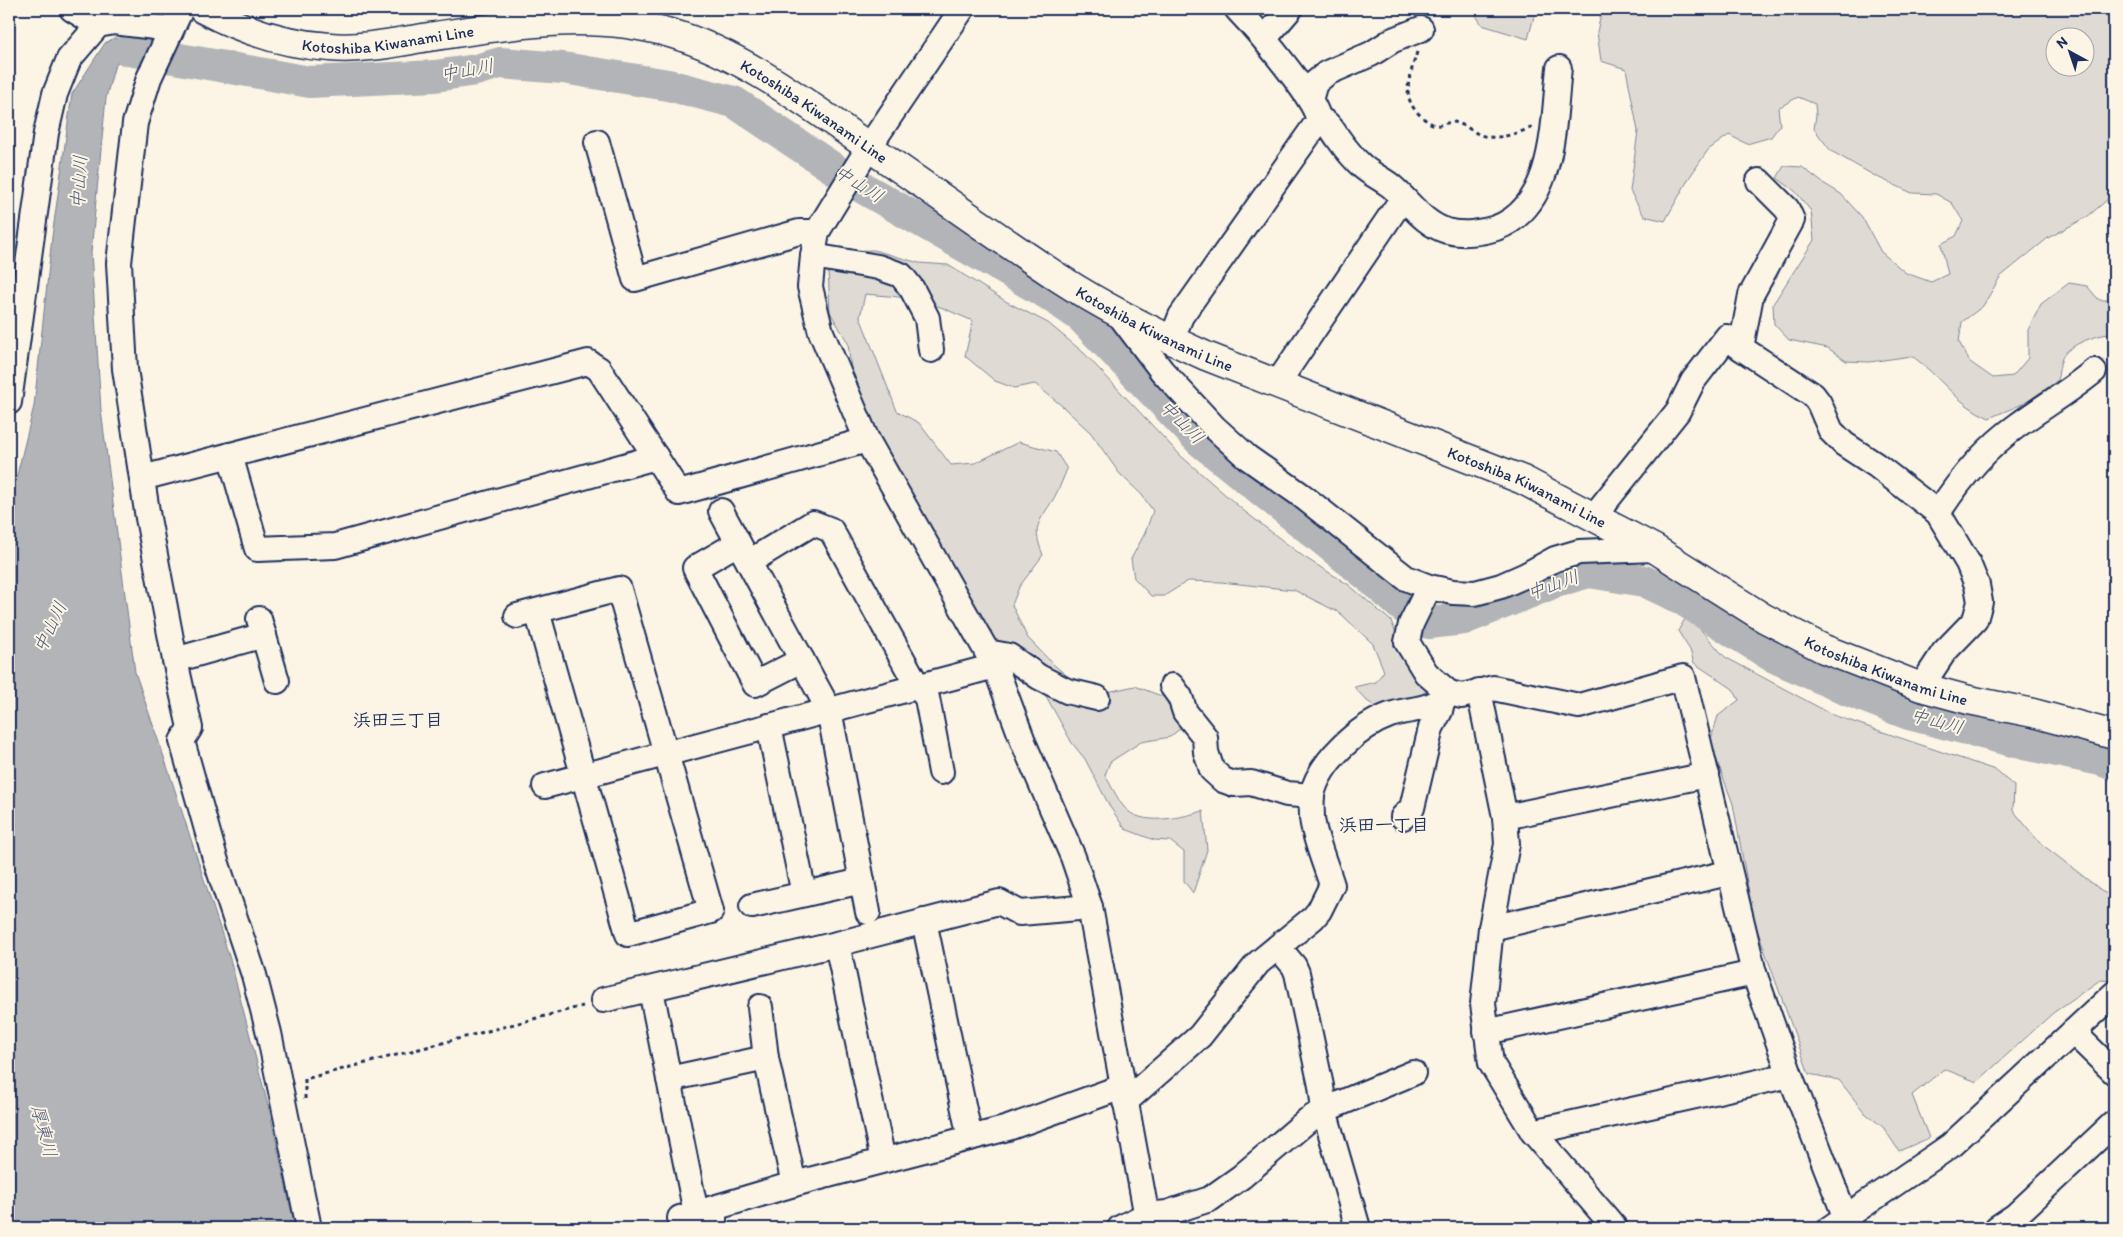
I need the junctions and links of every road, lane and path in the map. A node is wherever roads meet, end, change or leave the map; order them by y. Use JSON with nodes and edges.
{"nodes":[{"id":1,"x":72,"y":9,"type":"edge"},
{"id":2,"x":203,"y":9,"type":"edge"},
{"id":3,"x":962,"y":9,"type":"edge"},
{"id":4,"x":1237,"y":9,"type":"edge"},
{"id":5,"x":1290,"y":9,"type":"edge"},
{"id":6,"x":532,"y":15,"type":"edge"},
{"id":7,"x":98,"y":25,"type":"junction"},
{"id":8,"x":173,"y":25,"type":"edge"},
{"id":9,"x":1420,"y":29,"type":"joint"},
{"id":10,"x":1265,"y":38,"type":"junction"},
{"id":11,"x":1558,"y":68,"type":"dead end"},
{"id":12,"x":1315,"y":110,"type":"junction"},
{"id":13,"x":1553,"y":119,"type":"junction"},
{"id":14,"x":597,"y":142,"type":"dead end"},
{"id":15,"x":863,"y":157,"type":"junction"},
{"id":16,"x":1759,"y":181,"type":"dead end"},
{"id":17,"x":1404,"y":199,"type":"junction"},
{"id":18,"x":818,"y":232,"type":"junction"},
{"id":19,"x":813,"y":256,"type":"junction"},
{"id":20,"x":1118,"y":312,"type":"junction"},
{"id":21,"x":1171,"y":340,"type":"junction"},
{"id":22,"x":1741,"y":348,"type":"junction"},
{"id":23,"x":932,"y":350,"type":"dead end"},
{"id":24,"x":2094,"y":371,"type":"dead end"},
{"id":25,"x":1277,"y":384,"type":"junction"},
{"id":26,"x":9,"y":402,"type":"edge"},
{"id":27,"x":867,"y":440,"type":"junction"},
{"id":28,"x":230,"y":455,"type":"junction"},
{"id":29,"x":656,"y":457,"type":"junction"},
{"id":30,"x":142,"y":478,"type":"junction"},
{"id":31,"x":720,"y":511,"type":"dead end"},
{"id":32,"x":1938,"y":513,"type":"junction"},
{"id":33,"x":1594,"y":516,"type":"junction"},
{"id":34,"x":1655,"y":549,"type":"junction"},
{"id":35,"x":743,"y":553,"type":"junction"},
{"id":36,"x":1425,"y":595,"type":"junction"},
{"id":37,"x":991,"y":659,"type":"junction"},
{"id":38,"x":175,"y":660,"type":"junction"},
{"id":39,"x":802,"y":660,"type":"junction"},
{"id":40,"x":277,"y":681,"type":"dead end"},
{"id":41,"x":1172,"y":686,"type":"dead end"},
{"id":42,"x":1921,"y":686,"type":"junction"},
{"id":43,"x":918,"y":687,"type":"junction"},
{"id":44,"x":1479,"y":691,"type":"junction"},
{"id":45,"x":1096,"y":698,"type":"dead end"},
{"id":46,"x":1446,"y":698,"type":"junction"},
{"id":47,"x":829,"y":710,"type":"junction"},
{"id":48,"x":769,"y":726,"type":"junction"},
{"id":49,"x":2114,"y":735,"type":"edge"},
{"id":50,"x":667,"y":754,"type":"junction"},
{"id":51,"x":941,"y":772,"type":"dead end"},
{"id":52,"x":1707,"y":775,"type":"junction"},
{"id":53,"x":584,"y":776,"type":"junction"},
{"id":54,"x":545,"y":786,"type":"dead end"},
{"id":55,"x":1312,"y":796,"type":"junction"},
{"id":56,"x":1403,"y":817,"type":"dead end"},
{"id":57,"x":1504,"y":817,"type":"junction"},
{"id":58,"x":1728,"y":873,"type":"junction"},
{"id":59,"x":862,"y":881,"type":"junction"},
{"id":60,"x":804,"y":894,"type":"junction"},
{"id":61,"x":752,"y":906,"type":"dead end"},
{"id":62,"x":1090,"y":907,"type":"junction"},
{"id":63,"x":868,"y":912,"type":"dead end"},
{"id":64,"x":924,"y":921,"type":"junction"},
{"id":65,"x":1491,"y":928,"type":"junction"},
{"id":66,"x":837,"y":944,"type":"junction"},
{"id":67,"x":1278,"y":947,"type":"junction"},
{"id":68,"x":1754,"y":973,"type":"junction"},
{"id":69,"x":652,"y":990,"type":"junction"},
{"id":70,"x":2114,"y":994,"type":"edge"},
{"id":71,"x":603,"y":1000,"type":"joint"},
{"id":72,"x":760,"y":1007,"type":"dead end"},
{"id":73,"x":1486,"y":1032,"type":"junction"},
{"id":74,"x":2073,"y":1032,"type":"junction"},
{"id":75,"x":766,"y":1058,"type":"junction"},
{"id":76,"x":2114,"y":1072,"type":"edge"},
{"id":77,"x":1413,"y":1073,"type":"dead end"},
{"id":78,"x":1790,"y":1075,"type":"junction"},
{"id":79,"x":669,"y":1079,"type":"junction"},
{"id":80,"x":1123,"y":1095,"type":"junction"},
{"id":81,"x":305,"y":1108,"type":"dead end"},
{"id":82,"x":1324,"y":1110,"type":"junction"},
{"id":83,"x":2114,"y":1123,"type":"edge"},
{"id":84,"x":1533,"y":1132,"type":"junction"},
{"id":85,"x":970,"y":1138,"type":"junction"},
{"id":86,"x":883,"y":1160,"type":"junction"},
{"id":87,"x":794,"y":1184,"type":"junction"},
{"id":88,"x":701,"y":1217,"type":"edge"},
{"id":89,"x":1148,"y":1222,"type":"edge"},
{"id":90,"x":1838,"y":1222,"type":"edge"},
{"id":91,"x":309,"y":1228,"type":"edge"},
{"id":92,"x":1120,"y":1228,"type":"edge"},
{"id":93,"x":1358,"y":1228,"type":"edge"},
{"id":94,"x":1615,"y":1228,"type":"edge"},
{"id":95,"x":1997,"y":1228,"type":"edge"}],
"edges":[{"from":1,"to":7,"type":"street"},
{"from":2,"to":6,"type":"main road","name":"Kotoshiba Kiwanami Line"},
{"from":3,"to":15,"type":"street"},
{"from":4,"to":10,"type":"street"},
{"from":5,"to":10,"type":"street"},
{"from":6,"to":15,"type":"main road","name":"Kotoshiba Kiwanami Line"},
{"from":7,"to":8,"type":"street"},
{"from":7,"to":26,"type":"street"},
{"from":8,"to":30,"type":"street"},
{"from":9,"to":12,"type":"street"},
{"from":9,"to":13,"type":"path"},
{"from":10,"to":12,"type":"street"},
{"from":11,"to":13,"type":"street"},
{"from":12,"to":17,"type":"street"},
{"from":12,"to":21,"type":"street"},
{"from":13,"to":17,"type":"street"},
{"from":14,"to":18,"type":"street"},
{"from":15,"to":18,"type":"street"},
{"from":15,"to":20,"type":"main road","name":"Kotoshiba Kiwanami Line"},
{"from":16,"to":22,"type":"street"},
{"from":17,"to":25,"type":"street"},
{"from":18,"to":19,"type":"street"},
{"from":19,"to":23,"type":"street"},
{"from":19,"to":27,"type":"street"},
{"from":20,"to":21,"type":"main road","name":"Kotoshiba Kiwanami Line"},
{"from":20,"to":36,"type":"street"},
{"from":21,"to":25,"type":"main road","name":"Kotoshiba Kiwanami Line"},
{"from":22,"to":32,"type":"street"},
{"from":22,"to":33,"type":"street"},
{"from":24,"to":32,"type":"street"},
{"from":25,"to":33,"type":"main road","name":"Kotoshiba Kiwanami Line"},
{"from":27,"to":29,"type":"street"},
{"from":27,"to":37,"type":"street"},
{"from":28,"to":29,"type":"street"},
{"from":28,"to":29,"type":"street"},
{"from":28,"to":30,"type":"street"},
{"from":30,"to":38,"type":"street"},
{"from":31,"to":35,"type":"street"},
{"from":32,"to":42,"type":"street"},
{"from":33,"to":34,"type":"main road","name":"Kotoshiba Kiwanami Line"},
{"from":34,"to":36,"type":"street"},
{"from":34,"to":42,"type":"main road","name":"Kotoshiba Kiwanami Line"},
{"from":35,"to":39,"type":"street"},
{"from":35,"to":39,"type":"street"},
{"from":35,"to":43,"type":"street"},
{"from":36,"to":46,"type":"street"},
{"from":37,"to":43,"type":"street"},
{"from":37,"to":45,"type":"street"},
{"from":37,"to":62,"type":"street"},
{"from":38,"to":40,"type":"street"},
{"from":38,"to":91,"type":"street"},
{"from":39,"to":47,"type":"street"},
{"from":41,"to":55,"type":"street"},
{"from":42,"to":49,"type":"main road","name":"Kotoshiba Kiwanami Line"},
{"from":43,"to":47,"type":"street"},
{"from":43,"to":51,"type":"street"},
{"from":44,"to":46,"type":"street"},
{"from":44,"to":52,"type":"street"},
{"from":44,"to":57,"type":"street"},
{"from":46,"to":55,"type":"street"},
{"from":46,"to":56,"type":"street"},
{"from":47,"to":48,"type":"street"},
{"from":47,"to":59,"type":"street"},
{"from":48,"to":50,"type":"street"},
{"from":48,"to":60,"type":"street"},
{"from":50,"to":53,"type":"street"},
{"from":50,"to":53,"type":"street"},
{"from":50,"to":53,"type":"street"},
{"from":52,"to":57,"type":"street"},
{"from":52,"to":58,"type":"street"},
{"from":53,"to":54,"type":"street"},
{"from":55,"to":67,"type":"street"},
{"from":57,"to":65,"type":"street"},
{"from":58,"to":65,"type":"street"},
{"from":58,"to":68,"type":"street"},
{"from":59,"to":60,"type":"street"},
{"from":59,"to":63,"type":"street"},
{"from":60,"to":61,"type":"street"},
{"from":62,"to":64,"type":"street"},
{"from":62,"to":80,"type":"street"},
{"from":64,"to":66,"type":"street"},
{"from":64,"to":85,"type":"street"},
{"from":65,"to":73,"type":"street"},
{"from":66,"to":69,"type":"street"},
{"from":66,"to":86,"type":"street"},
{"from":67,"to":80,"type":"street"},
{"from":67,"to":82,"type":"street"},
{"from":68,"to":73,"type":"street"},
{"from":68,"to":78,"type":"street"},
{"from":69,"to":71,"type":"street"},
{"from":69,"to":79,"type":"street"},
{"from":70,"to":74,"type":"street"},
{"from":71,"to":81,"type":"path"},
{"from":72,"to":75,"type":"street"},
{"from":73,"to":84,"type":"street"},
{"from":74,"to":76,"type":"street"},
{"from":74,"to":90,"type":"street"},
{"from":75,"to":79,"type":"street"},
{"from":75,"to":87,"type":"street"},
{"from":77,"to":82,"type":"street"},
{"from":78,"to":84,"type":"street"},
{"from":78,"to":90,"type":"street"},
{"from":79,"to":88,"type":"street"},
{"from":80,"to":85,"type":"street"},
{"from":80,"to":89,"type":"street"},
{"from":82,"to":89,"type":"street"},
{"from":82,"to":93,"type":"street"},
{"from":83,"to":95,"type":"street"},
{"from":84,"to":94,"type":"street"},
{"from":85,"to":86,"type":"street"},
{"from":86,"to":87,"type":"street"},
{"from":87,"to":88,"type":"street"},
{"from":89,"to":92,"type":"street"}]}
